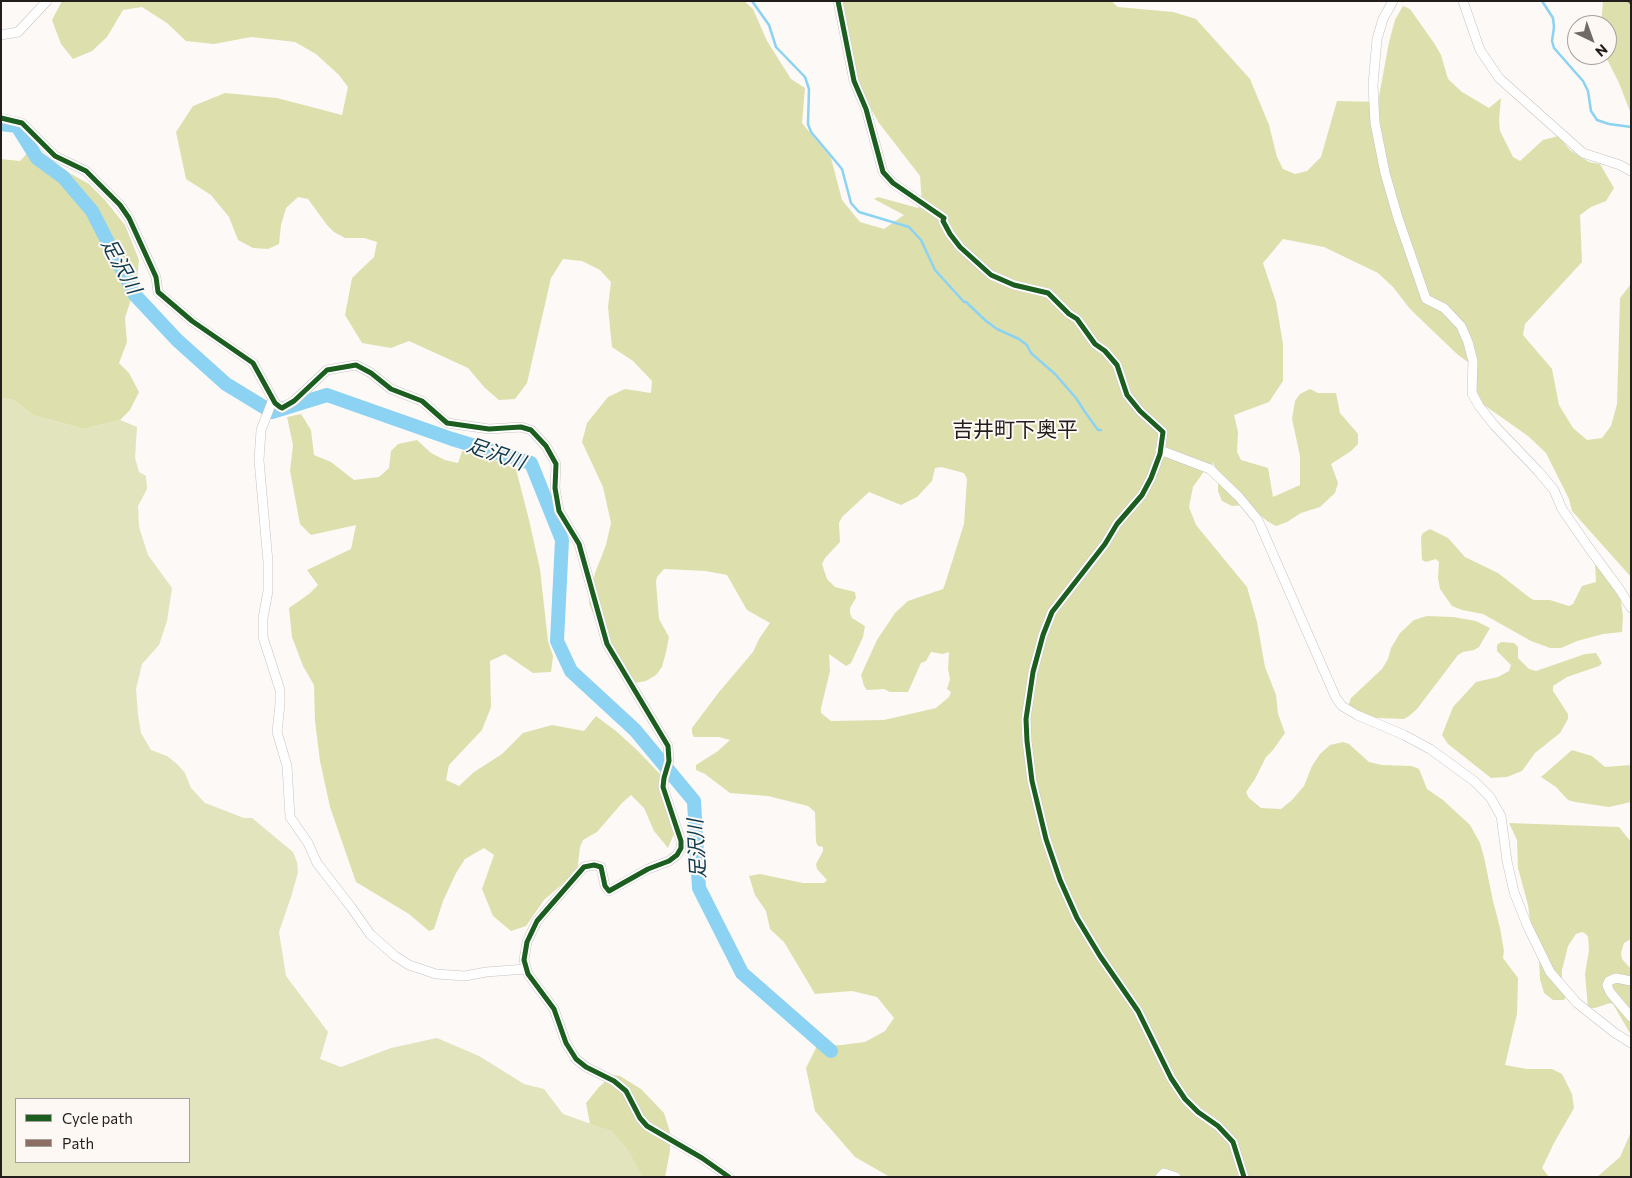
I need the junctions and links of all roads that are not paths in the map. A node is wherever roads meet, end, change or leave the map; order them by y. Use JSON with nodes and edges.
{"nodes":[{"id":1,"x":47,"y":1,"type":"edge"},
{"id":2,"x":838,"y":1,"type":"edge"},
{"id":3,"x":1393,"y":1,"type":"edge"},
{"id":4,"x":1463,"y":1,"type":"edge"},
{"id":5,"x":1,"y":36,"type":"edge"},
{"id":6,"x":1,"y":118,"type":"edge"},
{"id":7,"x":1631,"y":171,"type":"edge"},
{"id":8,"x":272,"y":399,"type":"junction"},
{"id":9,"x":1160,"y":450,"type":"junction"},
{"id":10,"x":1631,"y":608,"type":"edge"},
{"id":11,"x":526,"y":969,"type":"junction"},
{"id":12,"x":1631,"y":980,"type":"edge"},
{"id":13,"x":1631,"y":1018,"type":"edge"},
{"id":14,"x":1631,"y":1043,"type":"edge"},
{"id":15,"x":729,"y":1177,"type":"edge"},
{"id":16,"x":1160,"y":1177,"type":"edge"},
{"id":17,"x":1176,"y":1177,"type":"edge"},
{"id":18,"x":1244,"y":1177,"type":"edge"}],
"edges":[{"from":1,"to":5,"type":"street"},
{"from":2,"to":9,"type":"street"},
{"from":3,"to":10,"type":"street"},
{"from":4,"to":7,"type":"street"},
{"from":6,"to":8,"type":"street"},
{"from":8,"to":11,"type":"street"},
{"from":8,"to":11,"type":"street"},
{"from":9,"to":14,"type":"street"},
{"from":9,"to":18,"type":"street"},
{"from":11,"to":15,"type":"street"},
{"from":12,"to":13,"type":"street"},
{"from":16,"to":17,"type":"street"}]}
